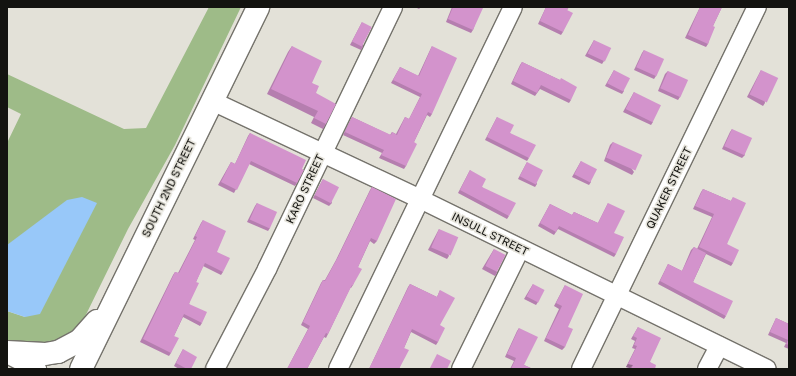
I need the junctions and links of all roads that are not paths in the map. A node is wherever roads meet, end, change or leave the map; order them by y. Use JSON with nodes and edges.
{"nodes":[{"id":1,"x":258,"y":7,"type":"edge"},
{"id":2,"x":393,"y":7,"type":"edge"},
{"id":3,"x":513,"y":7,"type":"edge"},
{"id":4,"x":757,"y":7,"type":"edge"},
{"id":5,"x":212,"y":101,"type":"junction"},
{"id":6,"x":322,"y":153,"type":"junction"},
{"id":7,"x":420,"y":199,"type":"junction"},
{"id":8,"x":520,"y":249,"type":"junction"},
{"id":9,"x":617,"y":296,"type":"junction"},
{"id":10,"x":114,"y":300,"type":"junction"},
{"id":11,"x":719,"y":346,"type":"junction"},
{"id":12,"x":7,"y":353,"type":"edge"},
{"id":13,"x":37,"y":369,"type":"edge"},
{"id":14,"x":81,"y":369,"type":"edge"},
{"id":15,"x":215,"y":369,"type":"edge"},
{"id":16,"x":338,"y":369,"type":"edge"},
{"id":17,"x":461,"y":369,"type":"edge"},
{"id":18,"x":582,"y":369,"type":"edge"},
{"id":19,"x":708,"y":369,"type":"edge"},
{"id":20,"x":767,"y":369,"type":"edge"}],
"edges":[{"from":1,"to":5,"type":"main road","name":"SOUTH 2ND STREET"},
{"from":2,"to":6,"type":"street","name":"KARO STREET"},
{"from":3,"to":7,"type":"street"},
{"from":4,"to":9,"type":"street","name":"QUAKER STREET"},
{"from":5,"to":6,"type":"street","name":"INSULL STREET"},
{"from":5,"to":10,"type":"main road","name":"SOUTH 2ND STREET"},
{"from":6,"to":7,"type":"street","name":"INSULL STREET"},
{"from":6,"to":15,"type":"street","name":"KARO STREET"},
{"from":7,"to":8,"type":"street","name":"INSULL STREET"},
{"from":7,"to":16,"type":"street"},
{"from":8,"to":9,"type":"street","name":"INSULL STREET"},
{"from":8,"to":17,"type":"street"},
{"from":9,"to":11,"type":"street","name":"INSULL STREET"},
{"from":9,"to":18,"type":"street","name":"QUAKER STREET"},
{"from":10,"to":12,"type":"main road"},
{"from":10,"to":14,"type":"main road","name":"SOUTH 2ND STREET"},
{"from":11,"to":19,"type":"street"},
{"from":11,"to":20,"type":"street","name":"INSULL STREET"},
{"from":12,"to":13,"type":"street"}]}
